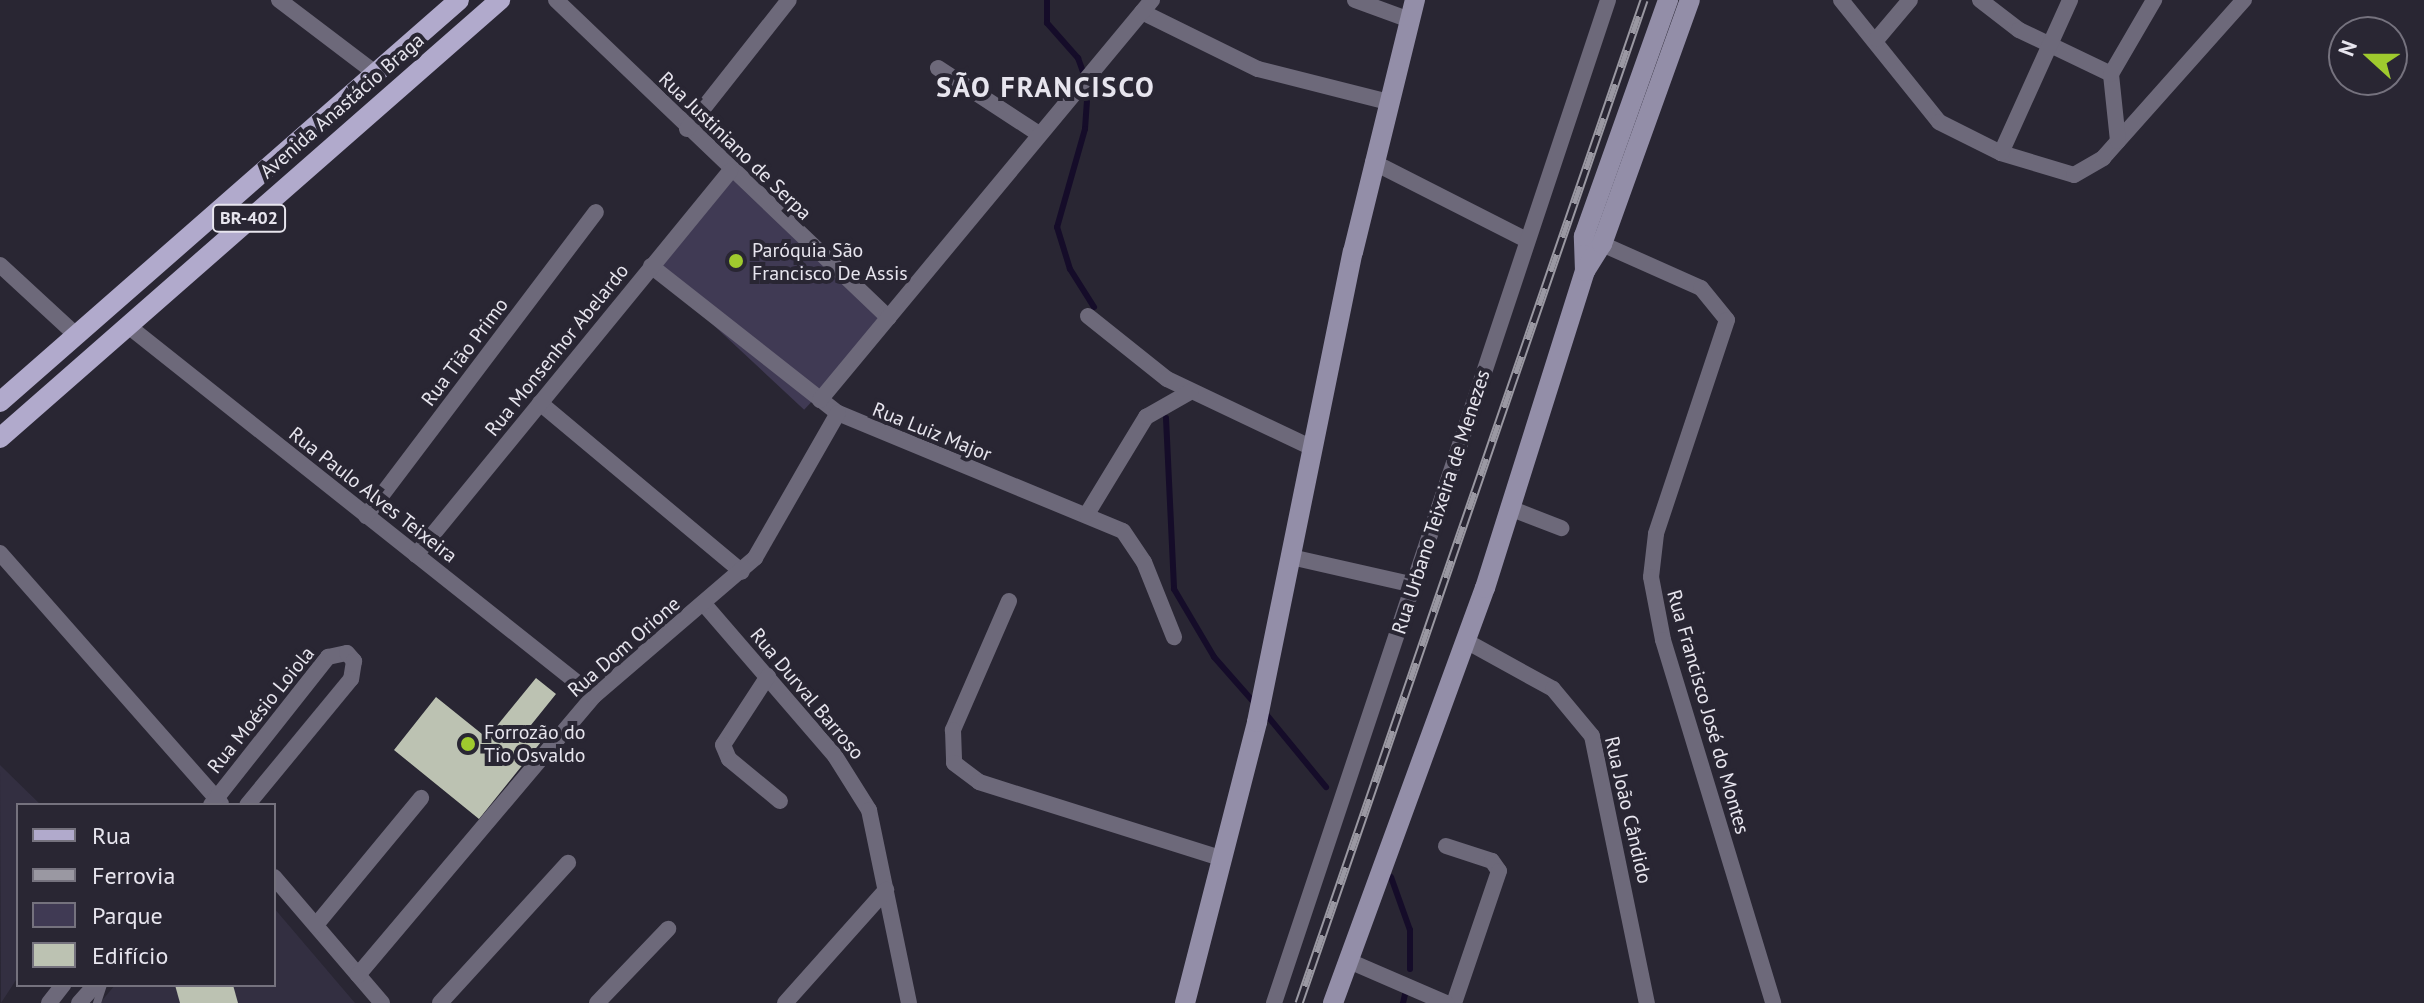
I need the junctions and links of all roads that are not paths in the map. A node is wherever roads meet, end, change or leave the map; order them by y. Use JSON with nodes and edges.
{"nodes":[{"id":1,"x":279,"y":0,"type":"edge"},
{"id":2,"x":459,"y":0,"type":"edge"},
{"id":3,"x":500,"y":0,"type":"edge"},
{"id":4,"x":556,"y":0,"type":"edge"},
{"id":5,"x":789,"y":0,"type":"edge"},
{"id":6,"x":1355,"y":0,"type":"edge"},
{"id":7,"x":1608,"y":0,"type":"edge"},
{"id":8,"x":1668,"y":0,"type":"edge"},
{"id":9,"x":1690,"y":0,"type":"edge"},
{"id":10,"x":1841,"y":0,"type":"edge"},
{"id":11,"x":1910,"y":0,"type":"edge"},
{"id":12,"x":1980,"y":0,"type":"edge"},
{"id":13,"x":2070,"y":0,"type":"edge"},
{"id":14,"x":2154,"y":0,"type":"edge"},
{"id":15,"x":2244,"y":0,"type":"edge"},
{"id":16,"x":1147,"y":6,"type":"edge"},
{"id":17,"x":1413,"y":10,"type":"edge"},
{"id":18,"x":1877,"y":39,"type":"junction"},
{"id":19,"x":2049,"y":46,"type":"junction"},
{"id":20,"x":938,"y":68,"type":"dead end"},
{"id":21,"x":375,"y":73,"type":"junction"},
{"id":22,"x":2111,"y":74,"type":"junction"},
{"id":23,"x":1388,"y":102,"type":"junction"},
{"id":24,"x":687,"y":129,"type":"junction"},
{"id":25,"x":1039,"y":134,"type":"junction"},
{"id":26,"x":2118,"y":141,"type":"junction"},
{"id":27,"x":2001,"y":153,"type":"junction"},
{"id":28,"x":1373,"y":162,"type":"junction"},
{"id":29,"x":730,"y":171,"type":"junction"},
{"id":30,"x":596,"y":212,"type":"dead end"},
{"id":31,"x":1527,"y":240,"type":"junction"},
{"id":32,"x":1593,"y":240,"type":"junction"},
{"id":33,"x":0,"y":265,"type":"edge"},
{"id":34,"x":651,"y":266,"type":"junction"},
{"id":35,"x":1088,"y":316,"type":"dead end"},
{"id":36,"x":889,"y":318,"type":"junction"},
{"id":37,"x":127,"y":325,"type":"junction"},
{"id":38,"x":75,"y":334,"type":"junction"},
{"id":39,"x":1190,"y":392,"type":"junction"},
{"id":40,"x":820,"y":400,"type":"junction"},
{"id":41,"x":0,"y":402,"type":"edge"},
{"id":42,"x":540,"y":403,"type":"junction"},
{"id":43,"x":838,"y":413,"type":"junction"},
{"id":44,"x":0,"y":438,"type":"edge"},
{"id":45,"x":1312,"y":448,"type":"junction"},
{"id":46,"x":1512,"y":509,"type":"junction"},
{"id":47,"x":1087,"y":514,"type":"junction"},
{"id":48,"x":366,"y":516,"type":"junction"},
{"id":49,"x":1561,"y":528,"type":"dead end"},
{"id":50,"x":0,"y":553,"type":"edge"},
{"id":51,"x":416,"y":555,"type":"junction"},
{"id":52,"x":1291,"y":557,"type":"junction"},
{"id":53,"x":742,"y":572,"type":"junction"},
{"id":54,"x":1414,"y":585,"type":"junction"},
{"id":55,"x":1009,"y":601,"type":"dead end"},
{"id":56,"x":704,"y":604,"type":"junction"},
{"id":57,"x":1174,"y":637,"type":"dead end"},
{"id":58,"x":1466,"y":641,"type":"junction"},
{"id":59,"x":768,"y":676,"type":"junction"},
{"id":60,"x":594,"y":696,"type":"junction"},
{"id":61,"x":421,"y":798,"type":"dead end"},
{"id":62,"x":780,"y":801,"type":"dead end"},
{"id":63,"x":217,"y":802,"type":"edge"},
{"id":64,"x":249,"y":803,"type":"edge"},
{"id":65,"x":1446,"y":846,"type":"dead end"},
{"id":66,"x":1223,"y":859,"type":"junction"},
{"id":67,"x":568,"y":863,"type":"dead end"},
{"id":68,"x":276,"y":879,"type":"edge"},
{"id":69,"x":886,"y":890,"type":"junction"},
{"id":70,"x":316,"y":925,"type":"junction"},
{"id":71,"x":668,"y":929,"type":"dead end"},
{"id":72,"x":1349,"y":961,"type":"junction"},
{"id":73,"x":358,"y":975,"type":"junction"},
{"id":74,"x":61,"y":987,"type":"edge"},
{"id":75,"x":93,"y":987,"type":"edge"},
{"id":76,"x":49,"y":1003,"type":"edge"},
{"id":77,"x":79,"y":1003,"type":"edge"},
{"id":78,"x":382,"y":1003,"type":"edge"},
{"id":79,"x":440,"y":1003,"type":"edge"},
{"id":80,"x":597,"y":1003,"type":"edge"},
{"id":81,"x":785,"y":1003,"type":"edge"},
{"id":82,"x":909,"y":1003,"type":"edge"},
{"id":83,"x":1185,"y":1003,"type":"edge"},
{"id":84,"x":1274,"y":1003,"type":"edge"},
{"id":85,"x":1333,"y":1003,"type":"edge"},
{"id":86,"x":1446,"y":1003,"type":"edge"},
{"id":87,"x":1454,"y":1003,"type":"edge"},
{"id":88,"x":1647,"y":1003,"type":"edge"},
{"id":89,"x":1773,"y":1003,"type":"edge"}],
"edges":[{"from":1,"to":21,"type":"street"},
{"from":2,"to":21,"type":"main road","name":"Avenida Anastácio Braga","number":"BR-402"},
{"from":3,"to":37,"type":"main road","name":"Avenida Anastácio Braga","number":"BR-402"},
{"from":4,"to":24,"type":"street","name":"Rua Justiniano de Serpa"},
{"from":5,"to":24,"type":"street"},
{"from":6,"to":17,"type":"street"},
{"from":7,"to":31,"type":"street","name":"Rua Urbano Teixeira de Menezes"},
{"from":8,"to":32,"type":"street"},
{"from":9,"to":32,"type":"street"},
{"from":10,"to":18,"type":"street"},
{"from":11,"to":18,"type":"street"},
{"from":12,"to":19,"type":"street"},
{"from":13,"to":19,"type":"street"},
{"from":14,"to":22,"type":"street"},
{"from":15,"to":26,"type":"street"},
{"from":16,"to":23,"type":"street"},
{"from":16,"to":25,"type":"street"},
{"from":17,"to":23,"type":"street"},
{"from":18,"to":27,"type":"street"},
{"from":19,"to":22,"type":"street"},
{"from":19,"to":27,"type":"street"},
{"from":20,"to":25,"type":"street"},
{"from":21,"to":38,"type":"main road","name":"Avenida Anastácio Braga","number":"BR-402"},
{"from":22,"to":26,"type":"street"},
{"from":23,"to":28,"type":"street"},
{"from":24,"to":29,"type":"street","name":"Rua Justiniano de Serpa"},
{"from":25,"to":36,"type":"street"},
{"from":26,"to":27,"type":"street"},
{"from":28,"to":31,"type":"street"},
{"from":28,"to":45,"type":"street"},
{"from":29,"to":34,"type":"street","name":"Rua Monsenhor Abelardo"},
{"from":29,"to":36,"type":"street","name":"Rua Justiniano de Serpa"},
{"from":30,"to":48,"type":"street","name":"Rua Tião Primo"},
{"from":31,"to":54,"type":"street","name":"Rua Urbano Teixeira de Menezes"},
{"from":32,"to":46,"type":"street"},
{"from":32,"to":89,"type":"street","name":"Rua Francisco José do Montes"},
{"from":33,"to":38,"type":"street"},
{"from":34,"to":40,"type":"street","name":"Rua Luiz Major"},
{"from":34,"to":42,"type":"street","name":"Rua Monsenhor Abelardo"},
{"from":35,"to":39,"type":"street"},
{"from":36,"to":40,"type":"street"},
{"from":37,"to":44,"type":"main road","name":"Avenida Anastácio Braga","number":"BR-402"},
{"from":37,"to":48,"type":"street","name":"Rua Paulo Alves Teixeira"},
{"from":38,"to":41,"type":"main road","name":"Avenida Anastácio Braga","number":"BR-402"},
{"from":39,"to":45,"type":"street"},
{"from":39,"to":47,"type":"street"},
{"from":40,"to":43,"type":"street","name":"Rua Luiz Major"},
{"from":42,"to":51,"type":"street","name":"Rua Monsenhor Abelardo"},
{"from":42,"to":53,"type":"street"},
{"from":43,"to":47,"type":"street","name":"Rua Luiz Major"},
{"from":43,"to":53,"type":"street","name":"Rua Dom Orione"},
{"from":45,"to":52,"type":"street"},
{"from":46,"to":49,"type":"street"},
{"from":46,"to":58,"type":"street"},
{"from":47,"to":57,"type":"street","name":"Rua Luiz Major"},
{"from":48,"to":51,"type":"street","name":"Rua Paulo Alves Teixeira"},
{"from":50,"to":63,"type":"street"},
{"from":51,"to":60,"type":"street","name":"Rua Paulo Alves Teixeira"},
{"from":52,"to":54,"type":"street"},
{"from":52,"to":66,"type":"street"},
{"from":53,"to":56,"type":"street","name":"Rua Dom Orione"},
{"from":54,"to":84,"type":"street","name":"Rua Urbano Teixeira de Menezes"},
{"from":55,"to":66,"type":"street"},
{"from":56,"to":59,"type":"street","name":"Rua Durval Barroso"},
{"from":56,"to":60,"type":"street","name":"Rua Dom Orione"},
{"from":58,"to":72,"type":"street"},
{"from":58,"to":88,"type":"street","name":"Rua João Cândido"},
{"from":59,"to":62,"type":"street"},
{"from":59,"to":69,"type":"street","name":"Rua Durval Barroso"},
{"from":60,"to":73,"type":"street","name":"Rua Dom Orione"},
{"from":61,"to":70,"type":"street"},
{"from":63,"to":64,"type":"street","name":"Rua Moésio Loiola"},
{"from":65,"to":87,"type":"street"},
{"from":66,"to":83,"type":"street"},
{"from":67,"to":79,"type":"street"},
{"from":68,"to":70,"type":"street"},
{"from":69,"to":81,"type":"street"},
{"from":69,"to":82,"type":"street","name":"Rua Durval Barroso"},
{"from":70,"to":73,"type":"street"},
{"from":71,"to":80,"type":"street"},
{"from":72,"to":85,"type":"street"},
{"from":72,"to":86,"type":"street"},
{"from":73,"to":78,"type":"street"},
{"from":74,"to":76,"type":"street"},
{"from":75,"to":77,"type":"street"}]}
